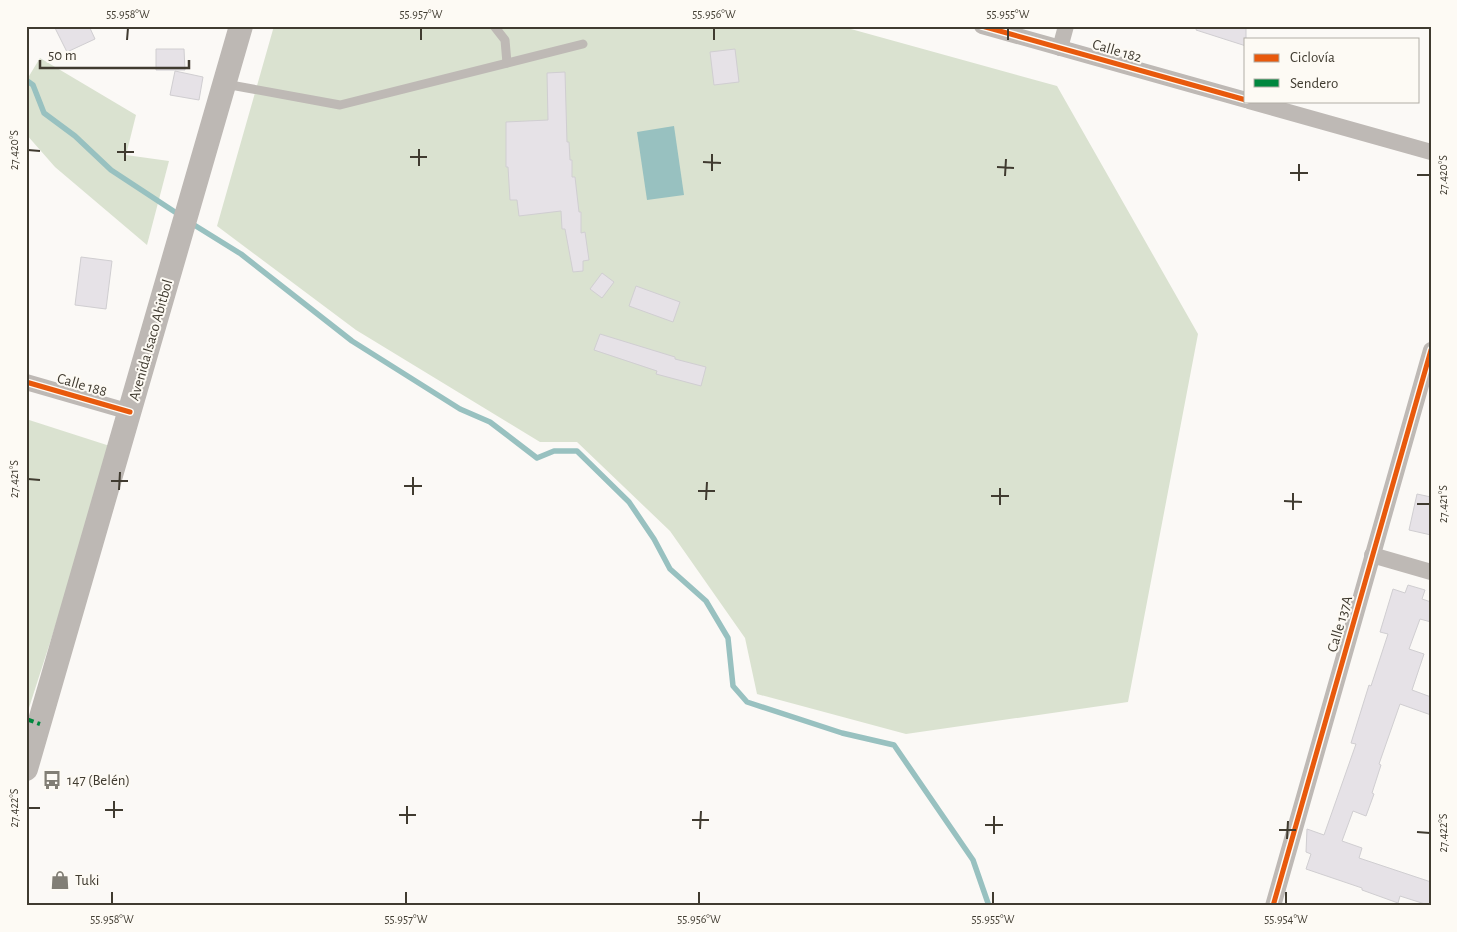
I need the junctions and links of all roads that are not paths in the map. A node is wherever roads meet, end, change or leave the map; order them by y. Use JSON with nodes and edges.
{"nodes":[{"id":1,"x":241,"y":26,"type":"edge"},
{"id":2,"x":494,"y":26,"type":"edge"},
{"id":3,"x":982,"y":26,"type":"edge"},
{"id":4,"x":1066,"y":26,"type":"edge"},
{"id":5,"x":583,"y":44,"type":"dead end"},
{"id":6,"x":1060,"y":48,"type":"junction"},
{"id":7,"x":507,"y":63,"type":"junction"},
{"id":8,"x":224,"y":84,"type":"junction"},
{"id":9,"x":1244,"y":100,"type":"edge"},
{"id":10,"x":1251,"y":102,"type":"edge"},
{"id":11,"x":1431,"y":152,"type":"edge"},
{"id":12,"x":1431,"y":350,"type":"edge"},
{"id":13,"x":26,"y":382,"type":"edge"},
{"id":14,"x":130,"y":412,"type":"junction"},
{"id":15,"x":1372,"y":556,"type":"junction"},
{"id":16,"x":1431,"y":572,"type":"edge"},
{"id":17,"x":26,"y":769,"type":"edge"},
{"id":18,"x":1273,"y":906,"type":"edge"}],
"edges":[{"from":1,"to":8,"type":"main road","name":"Avenida Isaco Abitbol"},
{"from":2,"to":7,"type":"lane"},
{"from":3,"to":6,"type":"street","name":"Calle 182"},
{"from":4,"to":6,"type":"street"},
{"from":5,"to":7,"type":"lane"},
{"from":6,"to":9,"type":"street","name":"Calle 182"},
{"from":7,"to":8,"type":"lane"},
{"from":8,"to":14,"type":"main road","name":"Avenida Isaco Abitbol"},
{"from":10,"to":11,"type":"street","name":"Calle 182"},
{"from":12,"to":15,"type":"street","name":"Calle 137A"},
{"from":13,"to":14,"type":"street","name":"Calle 188"},
{"from":14,"to":17,"type":"main road","name":"Avenida Isaco Abitbol"},
{"from":15,"to":16,"type":"street"},
{"from":15,"to":18,"type":"street","name":"Calle 137A"}]}
